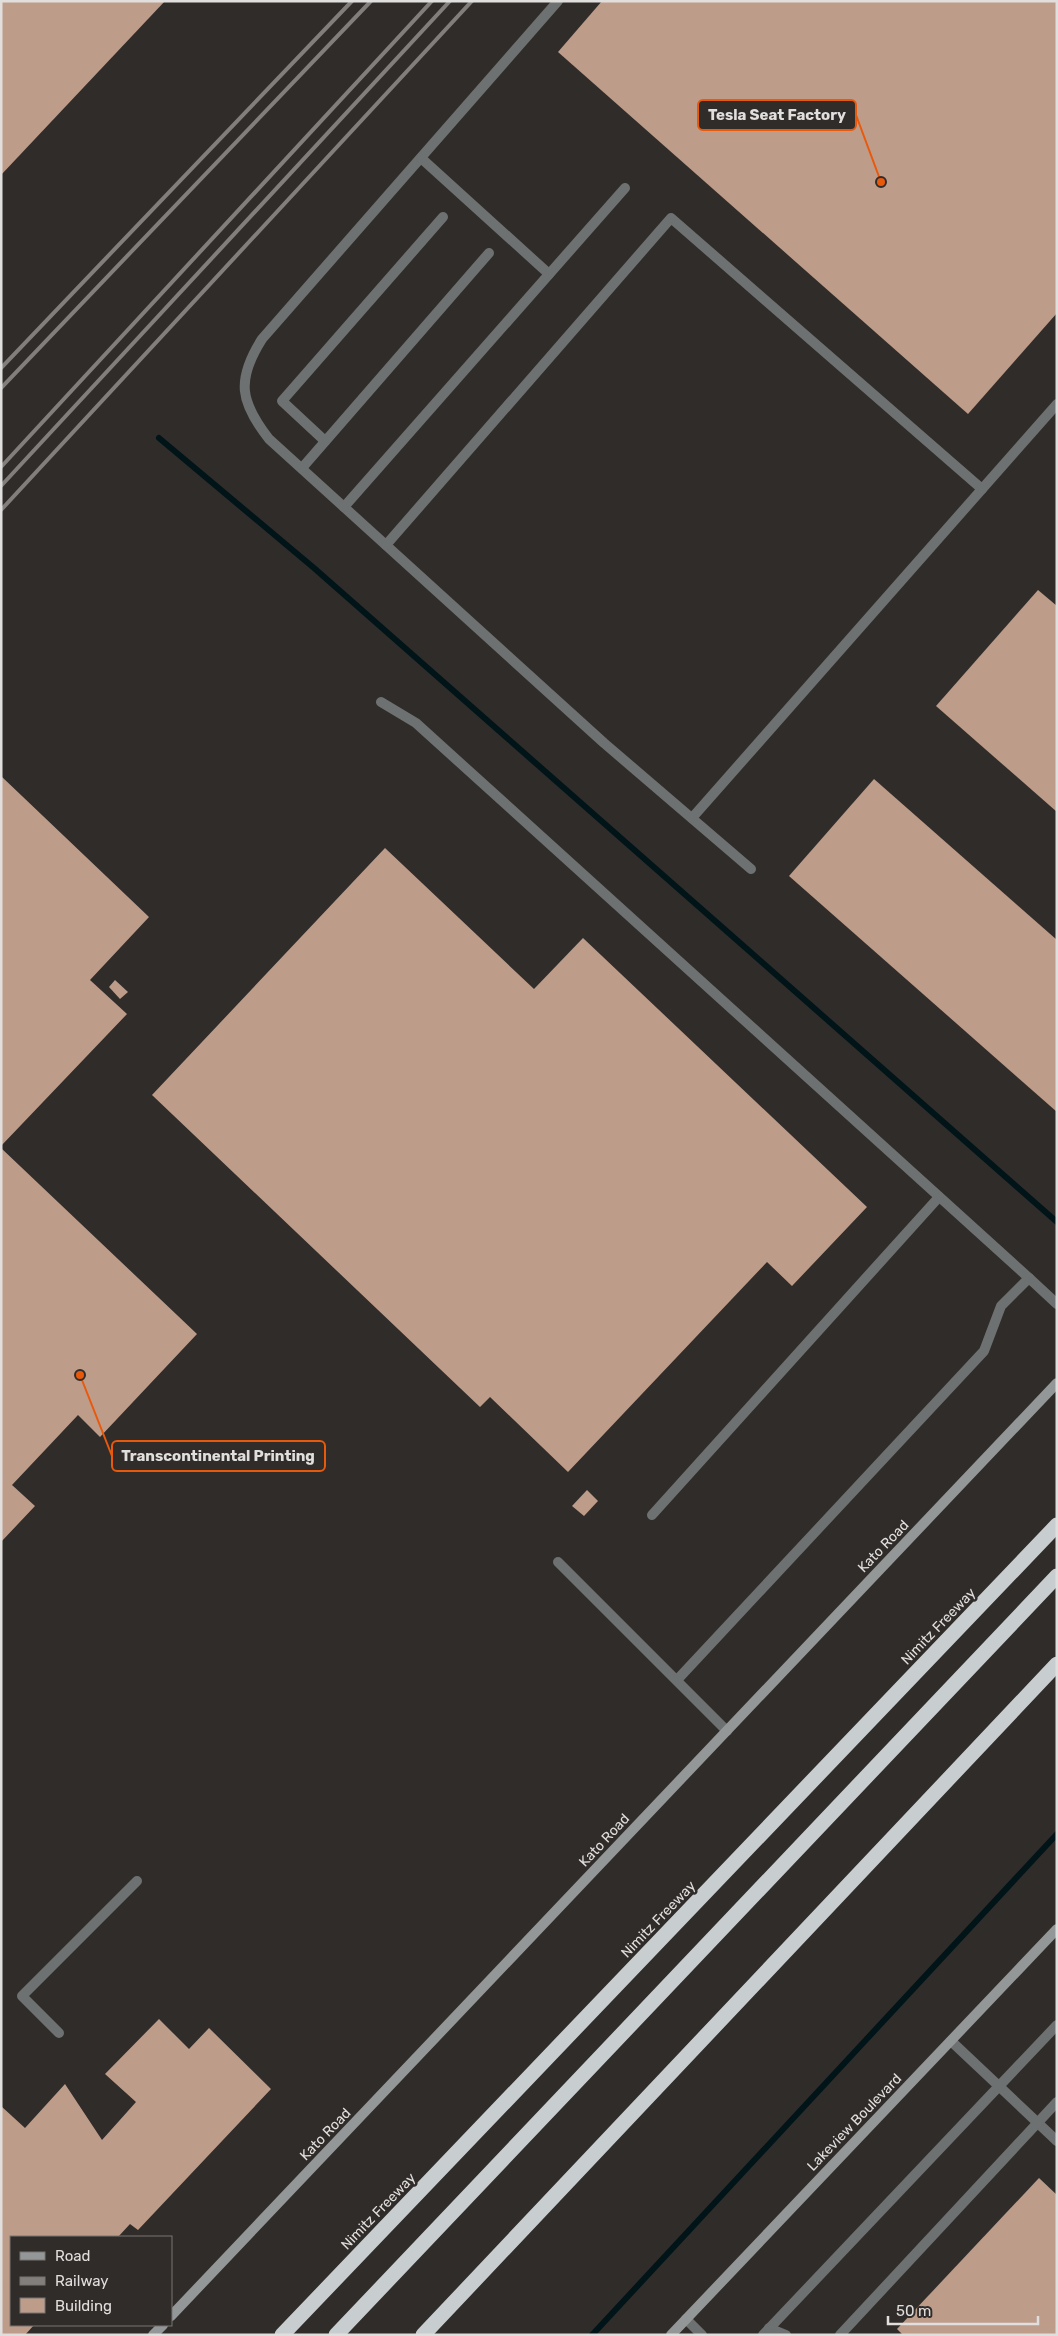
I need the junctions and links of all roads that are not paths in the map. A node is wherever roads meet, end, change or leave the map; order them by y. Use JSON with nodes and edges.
{"nodes":[{"id":1,"x":558,"y":1,"type":"edge"},
{"id":2,"x":420,"y":158,"type":"junction"},
{"id":3,"x":626,"y":188,"type":"dead end"},
{"id":4,"x":443,"y":217,"type":"dead end"},
{"id":5,"x":489,"y":253,"type":"dead end"},
{"id":6,"x":549,"y":274,"type":"junction"},
{"id":7,"x":1057,"y":404,"type":"edge"},
{"id":8,"x":325,"y":441,"type":"junction"},
{"id":9,"x":302,"y":468,"type":"junction"},
{"id":10,"x":982,"y":489,"type":"junction"},
{"id":11,"x":344,"y":507,"type":"junction"},
{"id":12,"x":386,"y":545,"type":"junction"},
{"id":13,"x":382,"y":702,"type":"dead end"},
{"id":14,"x":692,"y":818,"type":"junction"},
{"id":15,"x":751,"y":870,"type":"dead end"},
{"id":16,"x":939,"y":1197,"type":"junction"},
{"id":17,"x":1029,"y":1278,"type":"junction"},
{"id":18,"x":1057,"y":1304,"type":"edge"},
{"id":19,"x":1057,"y":1383,"type":"edge"},
{"id":20,"x":652,"y":1515,"type":"dead end"},
{"id":21,"x":1057,"y":1525,"type":"edge"},
{"id":22,"x":558,"y":1562,"type":"dead end"},
{"id":23,"x":1057,"y":1576,"type":"edge"},
{"id":24,"x":1057,"y":1664,"type":"edge"},
{"id":25,"x":677,"y":1680,"type":"junction"},
{"id":26,"x":727,"y":1730,"type":"junction"},
{"id":27,"x":137,"y":1881,"type":"dead end"},
{"id":28,"x":1057,"y":1929,"type":"edge"},
{"id":29,"x":1057,"y":2025,"type":"edge"},
{"id":30,"x":59,"y":2033,"type":"dead end"},
{"id":31,"x":951,"y":2041,"type":"junction"},
{"id":32,"x":998,"y":2086,"type":"junction"},
{"id":33,"x":1057,"y":2102,"type":"edge"},
{"id":34,"x":1037,"y":2123,"type":"junction"},
{"id":35,"x":1057,"y":2141,"type":"edge"},
{"id":36,"x":172,"y":2315,"type":"edge"},
{"id":37,"x":686,"y":2319,"type":"junction"},
{"id":38,"x":162,"y":2326,"type":"edge"},
{"id":39,"x":766,"y":2331,"type":"edge"},
{"id":40,"x":153,"y":2335,"type":"edge"},
{"id":41,"x":282,"y":2335,"type":"edge"},
{"id":42,"x":336,"y":2335,"type":"edge"},
{"id":43,"x":423,"y":2335,"type":"edge"},
{"id":44,"x":672,"y":2335,"type":"edge"},
{"id":45,"x":702,"y":2335,"type":"edge"},
{"id":46,"x":786,"y":2335,"type":"edge"},
{"id":47,"x":840,"y":2335,"type":"edge"}],
"edges":[{"from":1,"to":2,"type":"lane"},
{"from":2,"to":6,"type":"lane"},
{"from":2,"to":9,"type":"lane"},
{"from":3,"to":6,"type":"lane"},
{"from":4,"to":8,"type":"lane"},
{"from":5,"to":8,"type":"lane"},
{"from":6,"to":11,"type":"lane"},
{"from":7,"to":10,"type":"lane"},
{"from":8,"to":9,"type":"lane"},
{"from":9,"to":11,"type":"lane"},
{"from":10,"to":12,"type":"lane"},
{"from":10,"to":14,"type":"lane"},
{"from":11,"to":12,"type":"lane"},
{"from":12,"to":14,"type":"lane"},
{"from":13,"to":16,"type":"lane"},
{"from":14,"to":15,"type":"lane"},
{"from":16,"to":17,"type":"lane"},
{"from":16,"to":20,"type":"lane"},
{"from":17,"to":18,"type":"lane"},
{"from":17,"to":25,"type":"lane"},
{"from":19,"to":26,"type":"street","name":"Kato Road"},
{"from":21,"to":41,"type":"highway","name":"Nimitz Freeway"},
{"from":22,"to":25,"type":"lane"},
{"from":23,"to":42,"type":"highway"},
{"from":24,"to":43,"type":"highway"},
{"from":25,"to":26,"type":"lane"},
{"from":26,"to":36,"type":"street","name":"Kato Road"},
{"from":27,"to":30,"type":"lane"},
{"from":28,"to":31,"type":"street","name":"Lakeview Boulevard"},
{"from":29,"to":32,"type":"lane"},
{"from":31,"to":32,"type":"lane"},
{"from":31,"to":37,"type":"street","name":"Lakeview Boulevard"},
{"from":32,"to":34,"type":"lane"},
{"from":32,"to":39,"type":"lane"},
{"from":33,"to":34,"type":"lane"},
{"from":34,"to":35,"type":"lane"},
{"from":34,"to":47,"type":"lane"},
{"from":37,"to":44,"type":"street","name":"Lakeview Boulevard"},
{"from":37,"to":45,"type":"lane"},
{"from":38,"to":40,"type":"street"},
{"from":39,"to":46,"type":"lane"}]}
